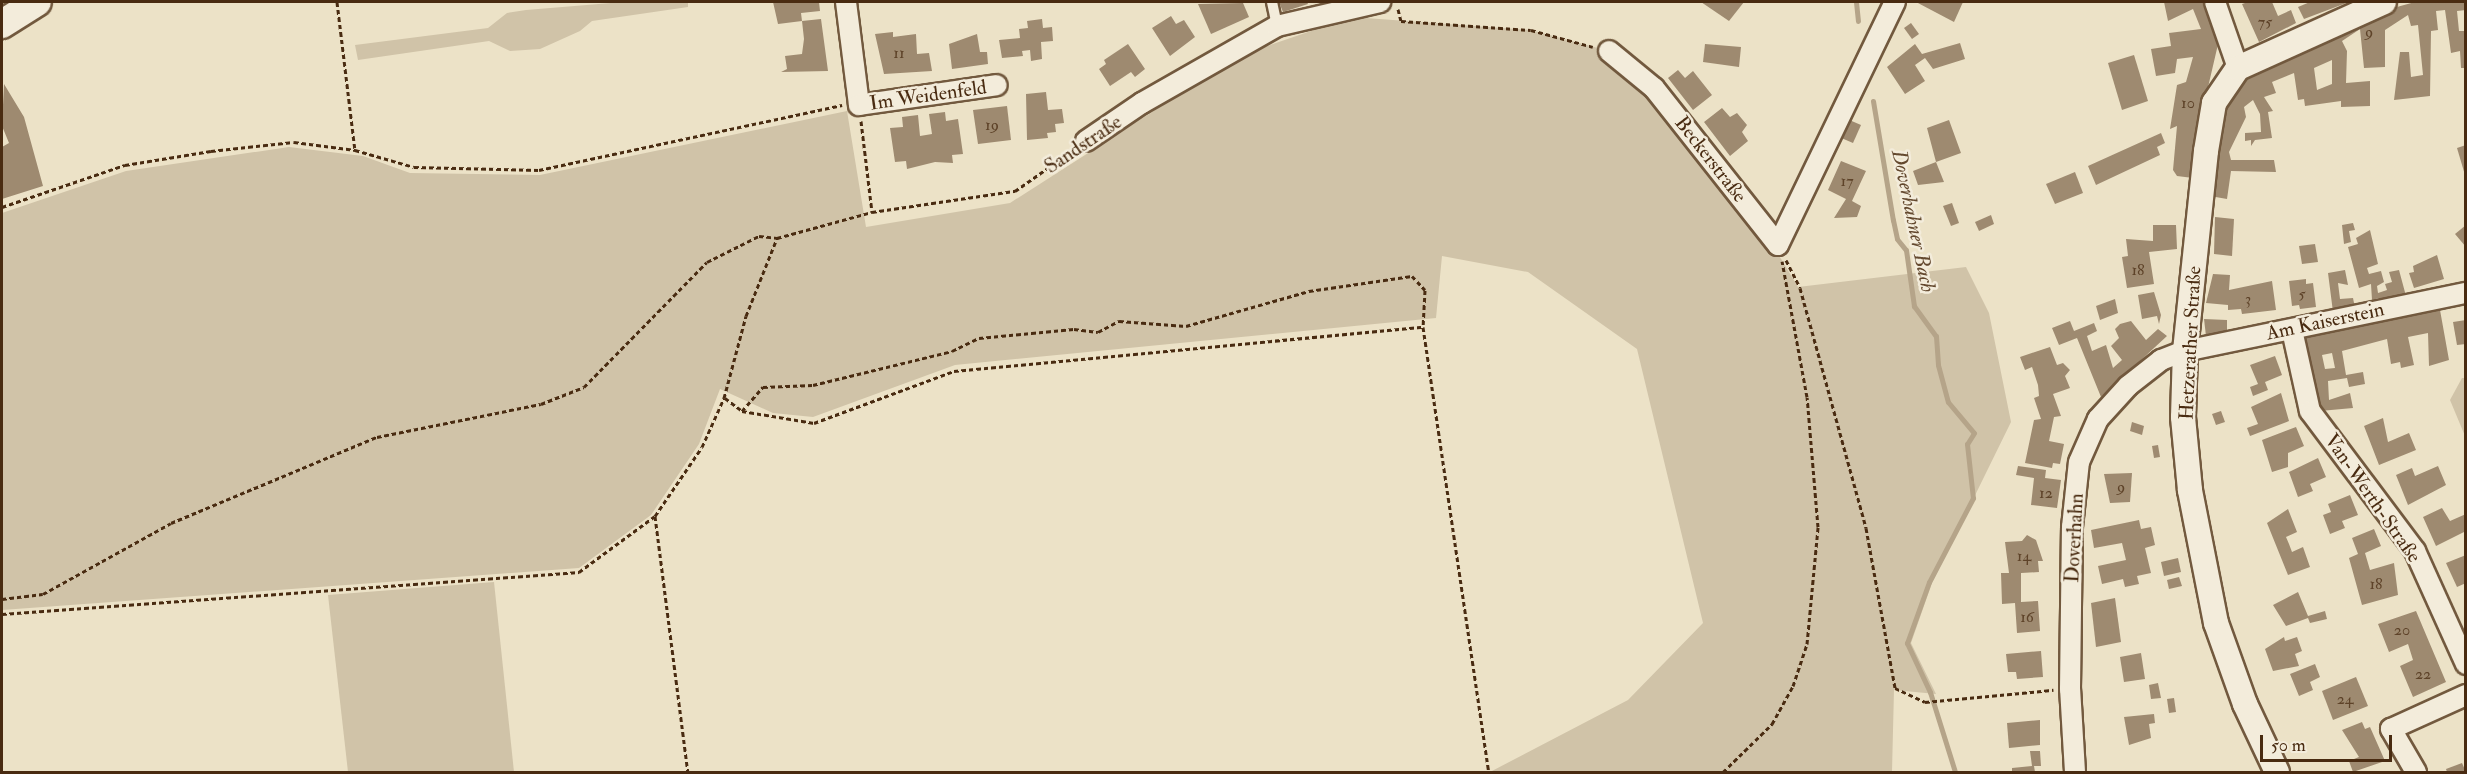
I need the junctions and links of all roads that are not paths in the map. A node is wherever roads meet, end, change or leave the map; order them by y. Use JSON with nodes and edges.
{"nodes":[{"id":1,"x":37,"y":2,"type":"edge"},
{"id":2,"x":846,"y":2,"type":"edge"},
{"id":3,"x":1272,"y":2,"type":"edge"},
{"id":4,"x":1380,"y":2,"type":"edge"},
{"id":5,"x":1895,"y":2,"type":"edge"},
{"id":6,"x":2215,"y":2,"type":"edge"},
{"id":7,"x":2384,"y":2,"type":"edge"},
{"id":8,"x":2,"y":24,"type":"edge"},
{"id":9,"x":1277,"y":26,"type":"junction"},
{"id":10,"x":1609,"y":51,"type":"road end"},
{"id":11,"x":2238,"y":68,"type":"junction"},
{"id":12,"x":997,"y":85,"type":"dead end"},
{"id":13,"x":1086,"y":141,"type":"road end"},
{"id":14,"x":2466,"y":293,"type":"edge"},
{"id":15,"x":2292,"y":330,"type":"junction"},
{"id":16,"x":2186,"y":351,"type":"junction"},
{"id":17,"x":2466,"y":664,"type":"edge"},
{"id":18,"x":2466,"y":696,"type":"edge"},
{"id":19,"x":2075,"y":772,"type":"edge"},
{"id":20,"x":2277,"y":772,"type":"edge"},
{"id":21,"x":2416,"y":772,"type":"edge"}],
"edges":[{"from":1,"to":8,"type":"main road"},
{"from":2,"to":12,"type":"street","name":"Im Weidenfeld"},
{"from":3,"to":9,"type":"lane"},
{"from":4,"to":9,"type":"street","name":"Sandstraße"},
{"from":5,"to":10,"type":"street","name":"Beckerstraße"},
{"from":6,"to":11,"type":"street"},
{"from":7,"to":11,"type":"street"},
{"from":9,"to":13,"type":"street","name":"Sandstraße"},
{"from":11,"to":16,"type":"street","name":"Hetzerather Straße"},
{"from":14,"to":15,"type":"street","name":"Am Kaiserstein"},
{"from":15,"to":16,"type":"street","name":"Am Kaiserstein"},
{"from":15,"to":17,"type":"street","name":"Van-Werth-Straße"},
{"from":16,"to":19,"type":"street","name":"Doverhahn"},
{"from":16,"to":20,"type":"street","name":"Hetzerather Straße"},
{"from":18,"to":21,"type":"street"}]}
